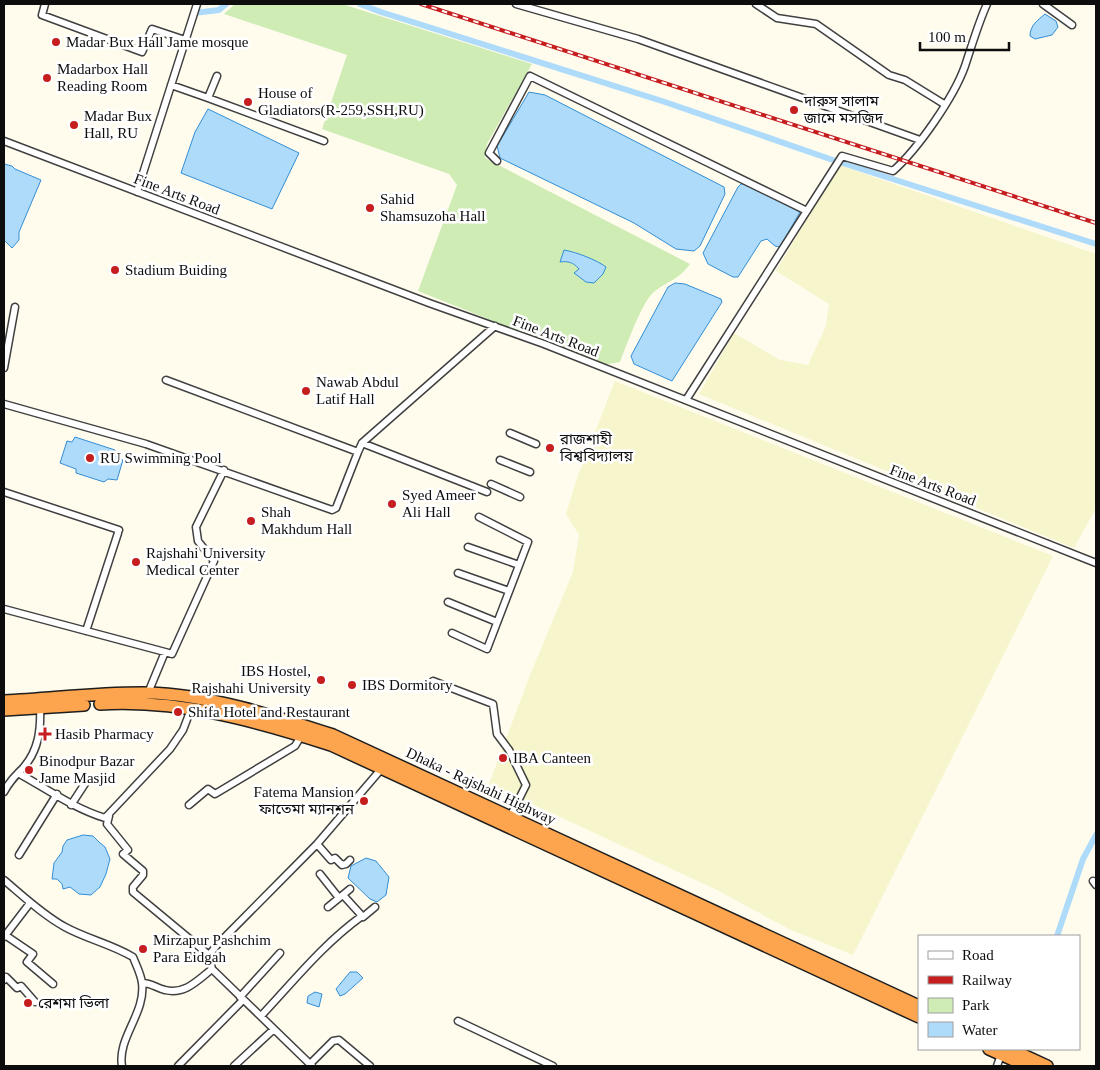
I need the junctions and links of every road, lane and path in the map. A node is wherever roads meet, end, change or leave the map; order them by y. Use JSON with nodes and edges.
{"nodes":[{"id":1,"x":46,"y":4,"type":"edge"},
{"id":2,"x":197,"y":4,"type":"edge"},
{"id":3,"x":516,"y":4,"type":"edge"},
{"id":4,"x":756,"y":4,"type":"edge"},
{"id":5,"x":987,"y":4,"type":"edge"},
{"id":6,"x":1043,"y":4,"type":"edge"},
{"id":7,"x":1072,"y":25,"type":"dead end"},
{"id":8,"x":185,"y":40,"type":"junction"},
{"id":9,"x":217,"y":76,"type":"dead end"},
{"id":10,"x":171,"y":85,"type":"junction"},
{"id":11,"x":208,"y":98,"type":"junction"},
{"id":12,"x":944,"y":104,"type":"junction"},
{"id":13,"x":920,"y":140,"type":"junction"},
{"id":14,"x":4,"y":141,"type":"edge"},
{"id":15,"x":324,"y":141,"type":"dead end"},
{"id":16,"x":497,"y":161,"type":"dead end"},
{"id":17,"x":137,"y":192,"type":"junction"},
{"id":18,"x":807,"y":211,"type":"junction"},
{"id":19,"x":16,"y":307,"type":"dead end"},
{"id":20,"x":496,"y":326,"type":"junction"},
{"id":21,"x":4,"y":368,"type":"edge"},
{"id":22,"x":166,"y":380,"type":"dead end"},
{"id":23,"x":686,"y":400,"type":"junction"},
{"id":24,"x":4,"y":404,"type":"edge"},
{"id":25,"x":510,"y":433,"type":"dead end"},
{"id":26,"x":362,"y":443,"type":"junction"},
{"id":27,"x":536,"y":444,"type":"dead end"},
{"id":28,"x":358,"y":452,"type":"junction"},
{"id":29,"x":500,"y":460,"type":"dead end"},
{"id":30,"x":224,"y":470,"type":"junction"},
{"id":31,"x":530,"y":472,"type":"dead end"},
{"id":32,"x":491,"y":484,"type":"dead end"},
{"id":33,"x":4,"y":492,"type":"edge"},
{"id":34,"x":487,"y":492,"type":"dead end"},
{"id":35,"x":520,"y":497,"type":"dead end"},
{"id":36,"x":479,"y":517,"type":"dead end"},
{"id":37,"x":468,"y":547,"type":"dead end"},
{"id":38,"x":1096,"y":562,"type":"edge"},
{"id":39,"x":519,"y":565,"type":"junction"},
{"id":40,"x":458,"y":573,"type":"dead end"},
{"id":41,"x":509,"y":591,"type":"junction"},
{"id":42,"x":448,"y":602,"type":"dead end"},
{"id":43,"x":4,"y":609,"type":"edge"},
{"id":44,"x":497,"y":622,"type":"junction"},
{"id":45,"x":86,"y":631,"type":"junction"},
{"id":46,"x":452,"y":633,"type":"dead end"},
{"id":47,"x":166,"y":652,"type":"junction"},
{"id":48,"x":433,"y":681,"type":"dead end"},
{"id":49,"x":148,"y":693,"type":"junction"},
{"id":50,"x":4,"y":702,"type":"edge"},
{"id":51,"x":40,"y":704,"type":"junction"},
{"id":52,"x":191,"y":709,"type":"junction"},
{"id":53,"x":4,"y":710,"type":"edge"},
{"id":54,"x":301,"y":736,"type":"junction"},
{"id":55,"x":386,"y":764,"type":"junction"},
{"id":56,"x":18,"y":772,"type":"junction"},
{"id":57,"x":88,"y":779,"type":"dead end"},
{"id":58,"x":4,"y":792,"type":"edge"},
{"id":59,"x":57,"y":794,"type":"junction"},
{"id":60,"x":71,"y":805,"type":"junction"},
{"id":61,"x":189,"y":805,"type":"dead end"},
{"id":62,"x":109,"y":816,"type":"junction"},
{"id":63,"x":510,"y":817,"type":"junction"},
{"id":64,"x":317,"y":844,"type":"junction"},
{"id":65,"x":19,"y":855,"type":"dead end"},
{"id":66,"x":350,"y":860,"type":"dead end"},
{"id":67,"x":320,"y":874,"type":"dead end"},
{"id":68,"x":4,"y":880,"type":"edge"},
{"id":69,"x":350,"y":890,"type":"dead end"},
{"id":70,"x":341,"y":896,"type":"junction"},
{"id":71,"x":30,"y":902,"type":"junction"},
{"id":72,"x":328,"y":907,"type":"dead end"},
{"id":73,"x":375,"y":907,"type":"dead end"},
{"id":74,"x":362,"y":916,"type":"junction"},
{"id":75,"x":4,"y":936,"type":"edge"},
{"id":76,"x":280,"y":953,"type":"dead end"},
{"id":77,"x":209,"y":955,"type":"junction"},
{"id":78,"x":212,"y":969,"type":"junction"},
{"id":79,"x":4,"y":980,"type":"edge"},
{"id":80,"x":142,"y":983,"type":"junction"},
{"id":81,"x":53,"y":984,"type":"dead end"},
{"id":82,"x":241,"y":998,"type":"junction"},
{"id":83,"x":35,"y":1002,"type":"dead end"},
{"id":84,"x":918,"y":1006,"type":"edge"},
{"id":85,"x":260,"y":1016,"type":"junction"},
{"id":86,"x":918,"y":1017,"type":"edge"},
{"id":87,"x":458,"y":1021,"type":"dead end"},
{"id":88,"x":274,"y":1029,"type":"junction"},
{"id":89,"x":992,"y":1050,"type":"edge"},
{"id":90,"x":1012,"y":1057,"type":"edge"},
{"id":91,"x":311,"y":1065,"type":"edge"},
{"id":92,"x":122,"y":1066,"type":"edge"},
{"id":93,"x":178,"y":1066,"type":"edge"},
{"id":94,"x":234,"y":1066,"type":"edge"},
{"id":95,"x":370,"y":1066,"type":"edge"},
{"id":96,"x":553,"y":1066,"type":"edge"},
{"id":97,"x":997,"y":1066,"type":"edge"},
{"id":98,"x":1047,"y":1066,"type":"edge"}],
"edges":[{"from":1,"to":8,"type":"street"},
{"from":2,"to":8,"type":"street"},
{"from":3,"to":13,"type":"street"},
{"from":4,"to":12,"type":"street"},
{"from":5,"to":12,"type":"street"},
{"from":6,"to":7,"type":"street"},
{"from":8,"to":10,"type":"street"},
{"from":9,"to":11,"type":"street"},
{"from":10,"to":11,"type":"street"},
{"from":10,"to":17,"type":"street"},
{"from":11,"to":15,"type":"street"},
{"from":12,"to":13,"type":"street"},
{"from":13,"to":18,"type":"street"},
{"from":14,"to":17,"type":"street","name":"Fine Arts Road"},
{"from":16,"to":18,"type":"street"},
{"from":17,"to":20,"type":"street","name":"Fine Arts Road"},
{"from":18,"to":23,"type":"street"},
{"from":19,"to":21,"type":"street"},
{"from":20,"to":23,"type":"street","name":"Fine Arts Road"},
{"from":20,"to":26,"type":"street"},
{"from":22,"to":28,"type":"street"},
{"from":23,"to":38,"type":"street","name":"Fine Arts Road"},
{"from":24,"to":30,"type":"street"},
{"from":25,"to":27,"type":"street"},
{"from":26,"to":28,"type":"street"},
{"from":26,"to":34,"type":"street"},
{"from":28,"to":30,"type":"street"},
{"from":29,"to":31,"type":"street"},
{"from":30,"to":47,"type":"street"},
{"from":32,"to":35,"type":"street"},
{"from":33,"to":45,"type":"street"},
{"from":36,"to":39,"type":"street"},
{"from":37,"to":39,"type":"street"},
{"from":39,"to":41,"type":"street"},
{"from":40,"to":41,"type":"street"},
{"from":41,"to":44,"type":"street"},
{"from":42,"to":44,"type":"street"},
{"from":43,"to":45,"type":"street"},
{"from":44,"to":46,"type":"street"},
{"from":45,"to":47,"type":"street"},
{"from":47,"to":49,"type":"street"},
{"from":48,"to":63,"type":"street"},
{"from":49,"to":51,"type":"highway","name":"Dhaka - Rajshahi Highway"},
{"from":49,"to":55,"type":"highway","name":"Dhaka - Rajshahi Highway"},
{"from":50,"to":51,"type":"highway","name":"Dhaka - Rajshahi Highway"},
{"from":51,"to":52,"type":"highway","name":"Dhaka - Rajshahi Highway"},
{"from":51,"to":53,"type":"highway","name":"Dhaka - Rajshahi Highway"},
{"from":51,"to":56,"type":"street"},
{"from":52,"to":54,"type":"highway","name":"Dhaka - Rajshahi Highway"},
{"from":52,"to":62,"type":"street"},
{"from":54,"to":55,"type":"highway","name":"Dhaka - Rajshahi Highway"},
{"from":54,"to":61,"type":"street"},
{"from":55,"to":63,"type":"highway","name":"Dhaka - Rajshahi Highway"},
{"from":55,"to":64,"type":"street"},
{"from":55,"to":86,"type":"highway","name":"Dhaka - Rajshahi Highway"},
{"from":56,"to":58,"type":"street"},
{"from":56,"to":59,"type":"street"},
{"from":57,"to":60,"type":"street"},
{"from":59,"to":60,"type":"street"},
{"from":59,"to":65,"type":"street"},
{"from":60,"to":62,"type":"street"},
{"from":62,"to":77,"type":"street"},
{"from":63,"to":84,"type":"highway","name":"Dhaka - Rajshahi Highway"},
{"from":64,"to":66,"type":"street"},
{"from":64,"to":77,"type":"street"},
{"from":67,"to":70,"type":"street"},
{"from":68,"to":71,"type":"street"},
{"from":69,"to":70,"type":"street"},
{"from":70,"to":72,"type":"street"},
{"from":70,"to":74,"type":"street"},
{"from":71,"to":75,"type":"street"},
{"from":71,"to":80,"type":"street"},
{"from":73,"to":74,"type":"street"},
{"from":74,"to":85,"type":"street"},
{"from":75,"to":81,"type":"street"},
{"from":76,"to":82,"type":"street"},
{"from":77,"to":78,"type":"street"},
{"from":78,"to":80,"type":"street"},
{"from":78,"to":82,"type":"street"},
{"from":79,"to":83,"type":"street"},
{"from":80,"to":92,"type":"street"},
{"from":82,"to":85,"type":"street"},
{"from":82,"to":93,"type":"street"},
{"from":85,"to":88,"type":"street"},
{"from":87,"to":96,"type":"street"},
{"from":88,"to":91,"type":"street"},
{"from":88,"to":94,"type":"street"},
{"from":89,"to":90,"type":"highway"},
{"from":90,"to":97,"type":"street"},
{"from":90,"to":98,"type":"highway"},
{"from":91,"to":95,"type":"street"}]}
